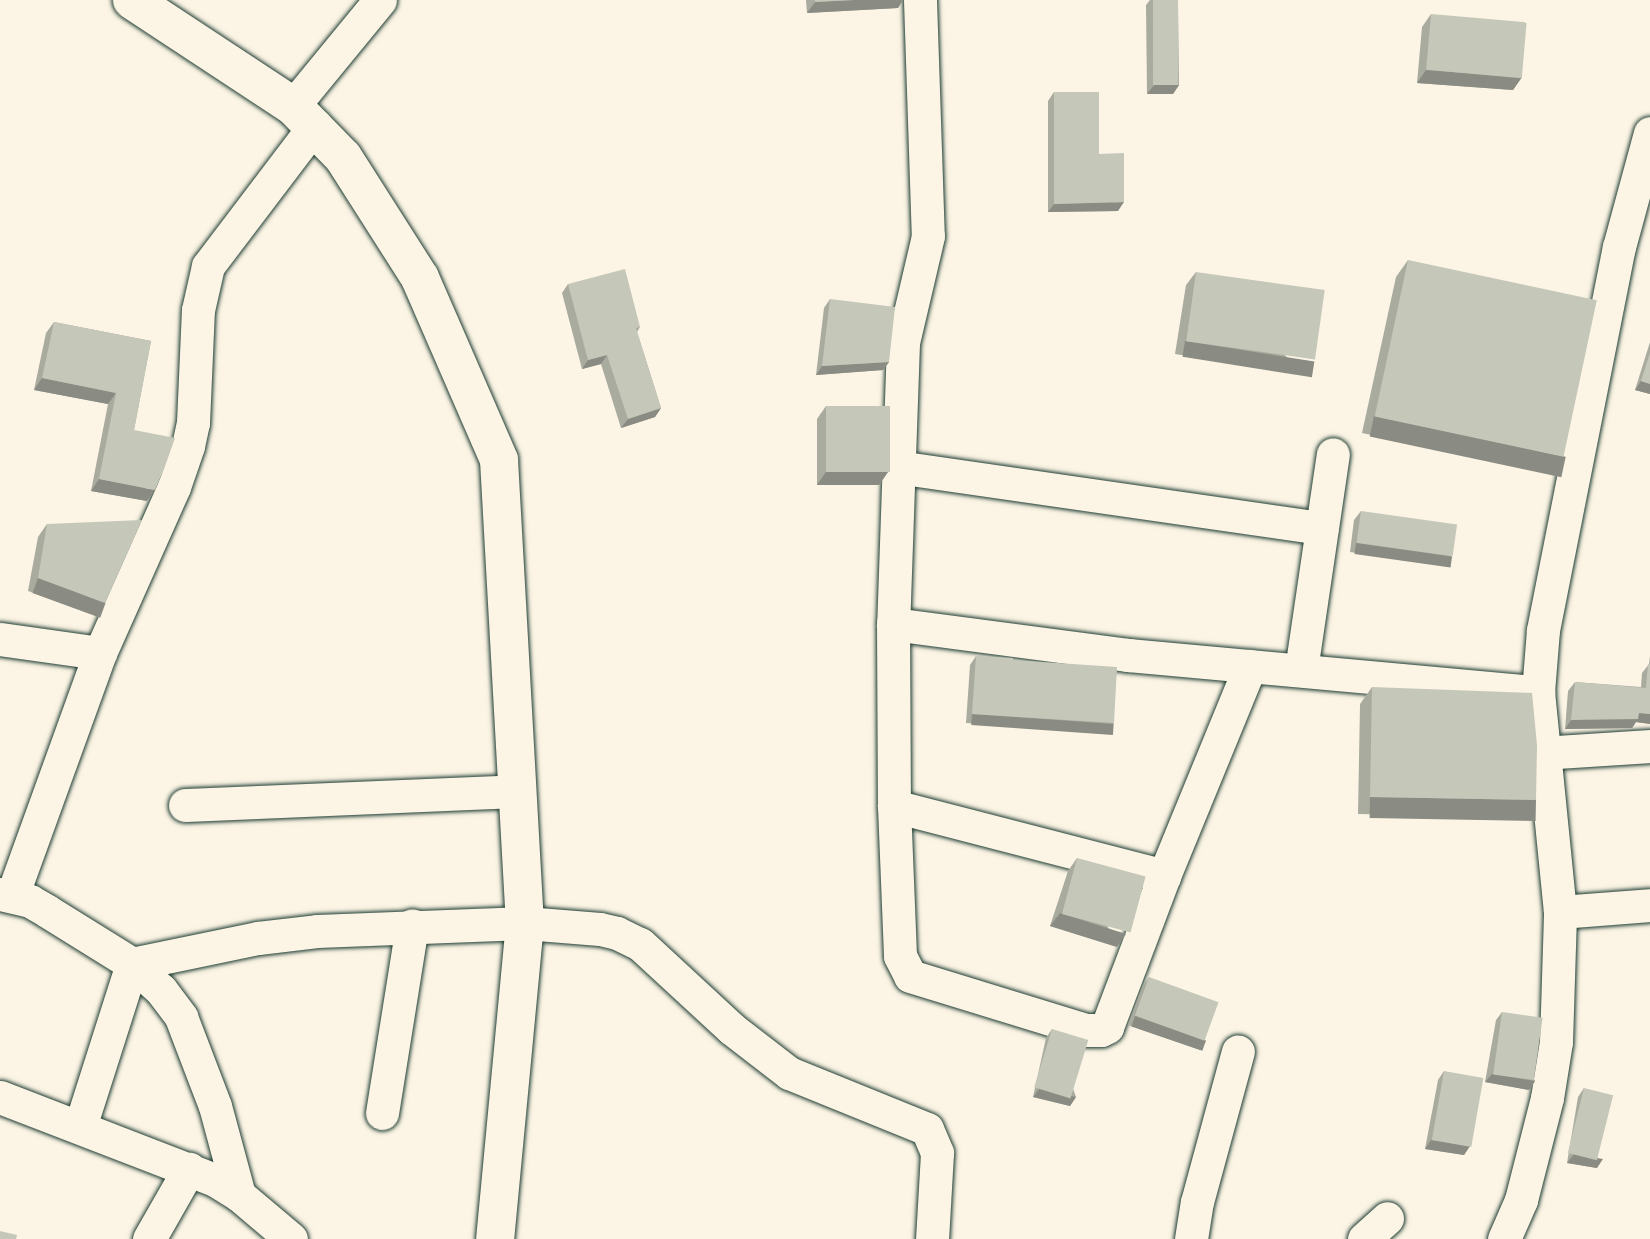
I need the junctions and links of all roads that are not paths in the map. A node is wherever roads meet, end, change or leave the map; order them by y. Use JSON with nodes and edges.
{"nodes":[{"id":1,"x":132,"y":0,"type":"edge"},
{"id":2,"x":380,"y":0,"type":"edge"},
{"id":3,"x":920,"y":0,"type":"edge"},
{"id":4,"x":304,"y":116,"type":"junction"},
{"id":5,"x":1647,"y":150,"type":"edge"},
{"id":6,"x":1333,"y":454,"type":"dead end"},
{"id":7,"x":897,"y":467,"type":"junction"},
{"id":8,"x":1322,"y":528,"type":"junction"},
{"id":9,"x":893,"y":624,"type":"junction"},
{"id":10,"x":0,"y":639,"type":"edge"},
{"id":11,"x":100,"y":653,"type":"junction"},
{"id":12,"x":1250,"y":666,"type":"junction"},
{"id":13,"x":1301,"y":670,"type":"junction"},
{"id":14,"x":1538,"y":692,"type":"junction"},
{"id":15,"x":1650,"y":746,"type":"edge"},
{"id":16,"x":1542,"y":753,"type":"junction"},
{"id":17,"x":518,"y":791,"type":"junction"},
{"id":18,"x":185,"y":805,"type":"dead end"},
{"id":19,"x":894,"y":806,"type":"junction"},
{"id":20,"x":1164,"y":876,"type":"junction"},
{"id":21,"x":6,"y":895,"type":"edge"},
{"id":22,"x":1650,"y":905,"type":"edge"},
{"id":23,"x":1560,"y":912,"type":"junction"},
{"id":24,"x":525,"y":923,"type":"junction"},
{"id":25,"x":412,"y":925,"type":"junction"},
{"id":26,"x":132,"y":964,"type":"junction"},
{"id":27,"x":1238,"y":1051,"type":"dead end"},
{"id":28,"x":0,"y":1097,"type":"edge"},
{"id":29,"x":382,"y":1113,"type":"dead end"},
{"id":30,"x":80,"y":1127,"type":"junction"},
{"id":31,"x":189,"y":1169,"type":"junction"},
{"id":32,"x":239,"y":1195,"type":"junction"},
{"id":33,"x":149,"y":1239,"type":"edge"},
{"id":34,"x":291,"y":1239,"type":"edge"},
{"id":35,"x":495,"y":1239,"type":"edge"},
{"id":36,"x":932,"y":1239,"type":"edge"},
{"id":37,"x":1191,"y":1239,"type":"edge"},
{"id":38,"x":1504,"y":1239,"type":"edge"}],
"edges":[{"from":1,"to":4,"type":"main road"},
{"from":2,"to":4,"type":"street"},
{"from":3,"to":7,"type":"street"},
{"from":4,"to":11,"type":"street"},
{"from":4,"to":17,"type":"main road"},
{"from":5,"to":14,"type":"street"},
{"from":6,"to":8,"type":"street"},
{"from":7,"to":8,"type":"street"},
{"from":7,"to":9,"type":"street"},
{"from":8,"to":13,"type":"street"},
{"from":9,"to":12,"type":"street"},
{"from":9,"to":19,"type":"street"},
{"from":10,"to":11,"type":"street"},
{"from":11,"to":21,"type":"street"},
{"from":12,"to":13,"type":"street"},
{"from":12,"to":20,"type":"street"},
{"from":13,"to":14,"type":"street"},
{"from":14,"to":16,"type":"street"},
{"from":15,"to":16,"type":"street"},
{"from":16,"to":23,"type":"street"},
{"from":17,"to":18,"type":"street"},
{"from":17,"to":24,"type":"main road"},
{"from":19,"to":20,"type":"street"},
{"from":19,"to":20,"type":"street"},
{"from":21,"to":26,"type":"street"},
{"from":22,"to":23,"type":"street"},
{"from":23,"to":38,"type":"street"},
{"from":24,"to":25,"type":"street"},
{"from":24,"to":35,"type":"main road"},
{"from":24,"to":36,"type":"street"},
{"from":25,"to":26,"type":"street"},
{"from":25,"to":29,"type":"street"},
{"from":26,"to":30,"type":"street"},
{"from":26,"to":32,"type":"street"},
{"from":27,"to":37,"type":"street"},
{"from":28,"to":30,"type":"street"},
{"from":30,"to":31,"type":"street"},
{"from":31,"to":32,"type":"street"},
{"from":31,"to":33,"type":"street"},
{"from":32,"to":34,"type":"street"}]}
